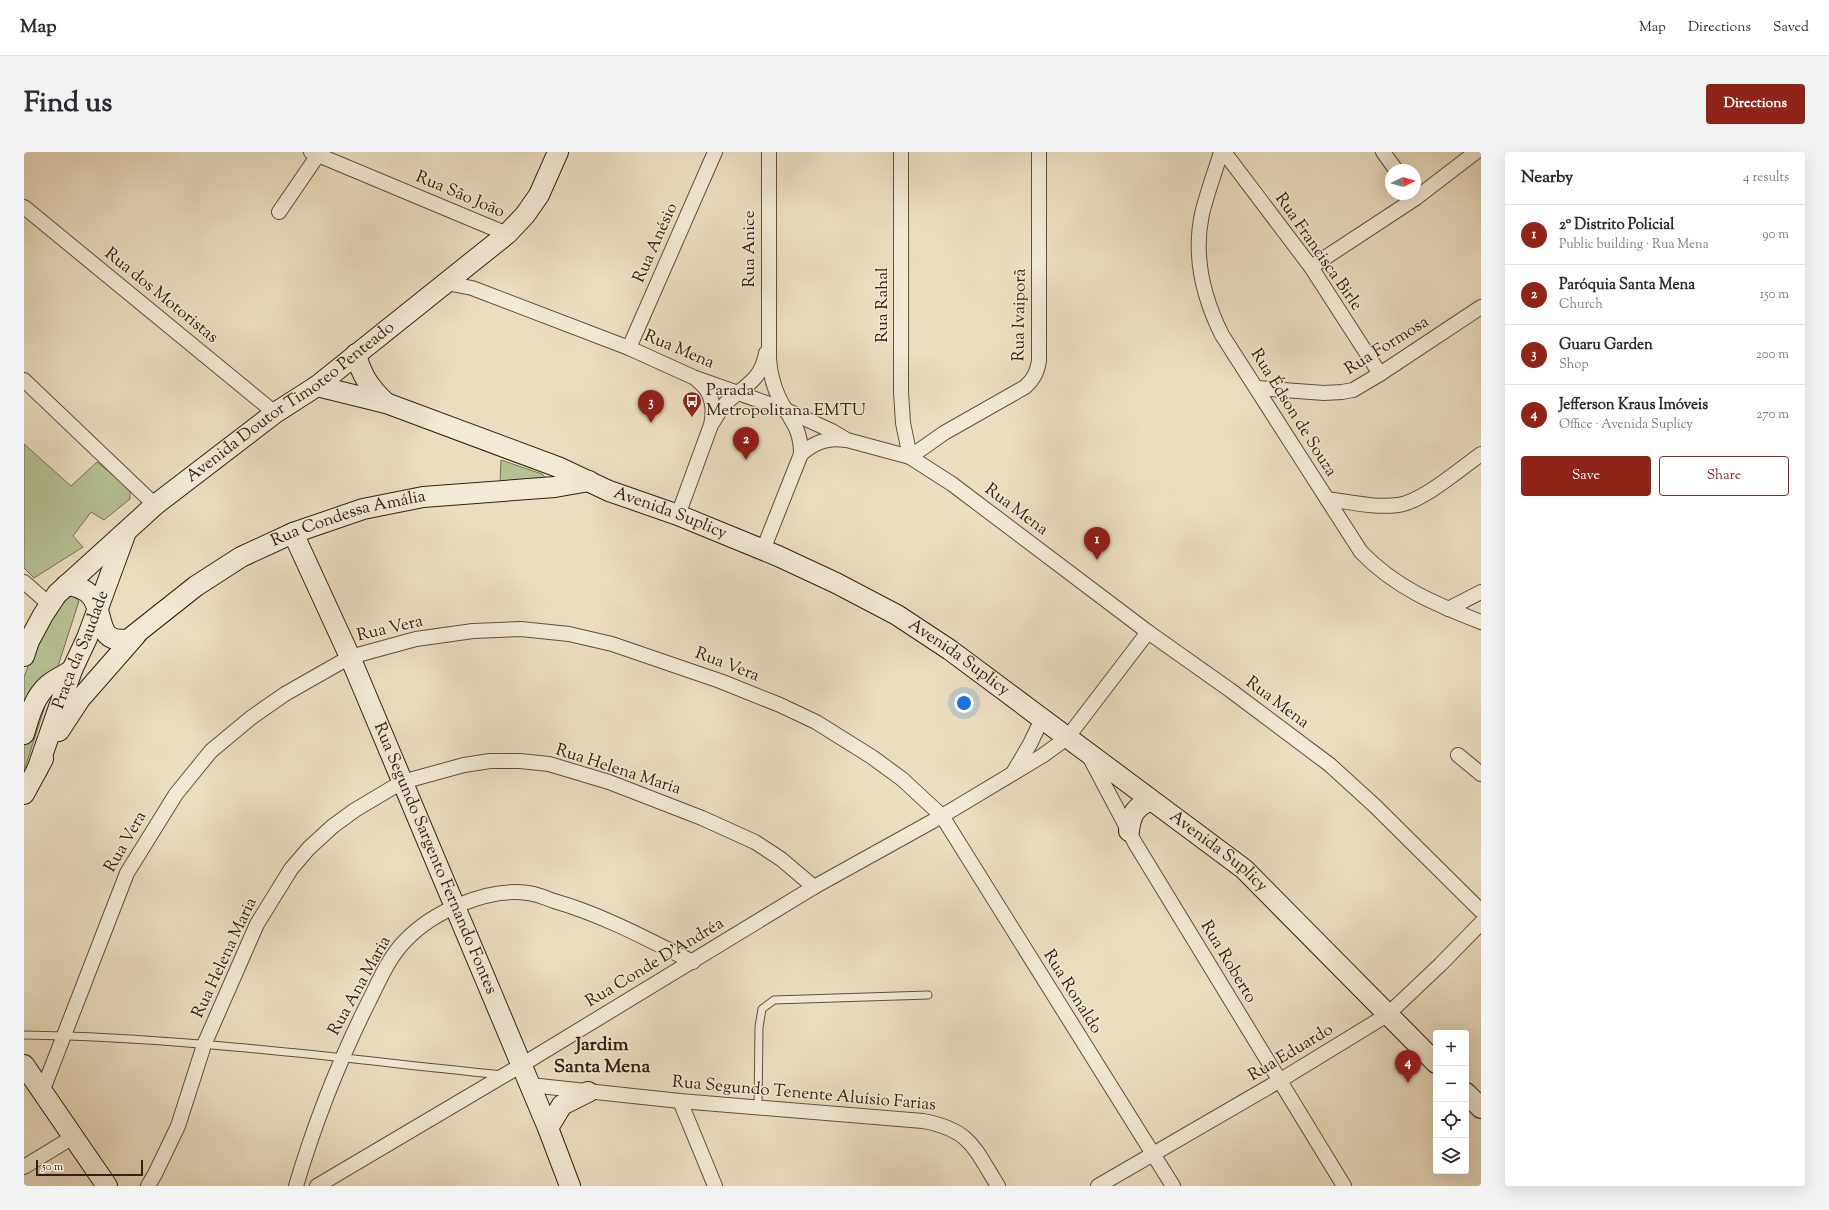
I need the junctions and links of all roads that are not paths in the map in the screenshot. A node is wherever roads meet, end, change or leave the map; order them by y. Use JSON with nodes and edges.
{"nodes":[{"id":1,"x":558,"y":152,"type":"edge"},
{"id":2,"x":715,"y":152,"type":"edge"},
{"id":3,"x":769,"y":152,"type":"edge"},
{"id":4,"x":901,"y":152,"type":"edge"},
{"id":5,"x":1039,"y":152,"type":"edge"},
{"id":6,"x":1222,"y":152,"type":"edge"},
{"id":7,"x":1383,"y":152,"type":"edge"},
{"id":8,"x":1476,"y":152,"type":"edge"},
{"id":9,"x":314,"y":153,"type":"edge"},
{"id":10,"x":1392,"y":164,"type":"edge"},
{"id":11,"x":1421,"y":191,"type":"edge"},
{"id":12,"x":1408,"y":200,"type":"edge"},
{"id":13,"x":24,"y":207,"type":"edge"},
{"id":14,"x":279,"y":212,"type":"dead end"},
{"id":15,"x":507,"y":234,"type":"junction"},
{"id":16,"x":1311,"y":267,"type":"junction"},
{"id":17,"x":446,"y":282,"type":"junction"},
{"id":18,"x":1481,"y":307,"type":"edge"},
{"id":19,"x":768,"y":345,"type":"junction"},
{"id":20,"x":629,"y":348,"type":"junction"},
{"id":21,"x":356,"y":354,"type":"junction"},
{"id":22,"x":1380,"y":374,"type":"junction"},
{"id":23,"x":693,"y":377,"type":"junction"},
{"id":24,"x":24,"y":380,"type":"edge"},
{"id":25,"x":317,"y":386,"type":"junction"},
{"id":26,"x":1257,"y":388,"type":"junction"},
{"id":27,"x":739,"y":393,"type":"junction"},
{"id":28,"x":386,"y":403,"type":"junction"},
{"id":29,"x":786,"y":410,"type":"junction"},
{"id":30,"x":275,"y":413,"type":"junction"},
{"id":31,"x":712,"y":425,"type":"junction"},
{"id":32,"x":847,"y":440,"type":"junction"},
{"id":33,"x":801,"y":454,"type":"junction"},
{"id":34,"x":1481,"y":454,"type":"edge"},
{"id":35,"x":910,"y":457,"type":"junction"},
{"id":36,"x":589,"y":481,"type":"junction"},
{"id":37,"x":1327,"y":499,"type":"junction"},
{"id":38,"x":155,"y":505,"type":"junction"},
{"id":39,"x":678,"y":515,"type":"junction"},
{"id":40,"x":127,"y":530,"type":"junction"},
{"id":41,"x":293,"y":533,"type":"junction"},
{"id":42,"x":763,"y":550,"type":"junction"},
{"id":43,"x":24,"y":582,"type":"edge"},
{"id":44,"x":66,"y":585,"type":"junction"},
{"id":45,"x":1481,"y":592,"type":"edge"},
{"id":46,"x":49,"y":604,"type":"junction"},
{"id":47,"x":98,"y":609,"type":"junction"},
{"id":48,"x":1448,"y":609,"type":"junction"},
{"id":49,"x":1481,"y":622,"type":"edge"},
{"id":50,"x":1148,"y":632,"type":"junction"},
{"id":51,"x":138,"y":633,"type":"junction"},
{"id":52,"x":24,"y":656,"type":"edge"},
{"id":53,"x":350,"y":657,"type":"junction"},
{"id":54,"x":72,"y":670,"type":"junction"},
{"id":55,"x":1042,"y":719,"type":"junction"},
{"id":56,"x":24,"y":734,"type":"edge"},
{"id":57,"x":1067,"y":738,"type":"junction"},
{"id":58,"x":1088,"y":754,"type":"junction"},
{"id":59,"x":1458,"y":755,"type":"dead end"},
{"id":60,"x":37,"y":770,"type":"junction"},
{"id":61,"x":1013,"y":773,"type":"junction"},
{"id":62,"x":1481,"y":774,"type":"edge"},
{"id":63,"x":402,"y":782,"type":"junction"},
{"id":64,"x":24,"y":794,"type":"edge"},
{"id":65,"x":1151,"y":800,"type":"junction"},
{"id":66,"x":942,"y":816,"type":"junction"},
{"id":67,"x":1128,"y":831,"type":"junction"},
{"id":68,"x":814,"y":887,"type":"junction"},
{"id":69,"x":454,"y":906,"type":"junction"},
{"id":70,"x":1481,"y":911,"type":"edge"},
{"id":71,"x":1481,"y":923,"type":"edge"},
{"id":72,"x":692,"y":962,"type":"junction"},
{"id":73,"x":928,"y":995,"type":"dead end"},
{"id":74,"x":1387,"y":1015,"type":"junction"},
{"id":75,"x":24,"y":1035,"type":"edge"},
{"id":76,"x":64,"y":1036,"type":"junction"},
{"id":77,"x":204,"y":1045,"type":"junction"},
{"id":78,"x":341,"y":1059,"type":"junction"},
{"id":79,"x":1433,"y":1060,"type":"edge"},
{"id":80,"x":24,"y":1065,"type":"edge"},
{"id":81,"x":513,"y":1070,"type":"junction"},
{"id":82,"x":1279,"y":1081,"type":"junction"},
{"id":83,"x":530,"y":1085,"type":"junction"},
{"id":84,"x":42,"y":1092,"type":"junction"},
{"id":85,"x":588,"y":1092,"type":"junction"},
{"id":86,"x":1469,"y":1096,"type":"edge"},
{"id":87,"x":680,"y":1101,"type":"junction"},
{"id":88,"x":758,"y":1108,"type":"junction"},
{"id":89,"x":1481,"y":1108,"type":"edge"},
{"id":90,"x":548,"y":1128,"type":"junction"},
{"id":91,"x":73,"y":1137,"type":"junction"},
{"id":92,"x":1153,"y":1155,"type":"junction"},
{"id":93,"x":24,"y":1167,"type":"edge"},
{"id":94,"x":107,"y":1186,"type":"edge"},
{"id":95,"x":148,"y":1186,"type":"edge"},
{"id":96,"x":296,"y":1186,"type":"edge"},
{"id":97,"x":317,"y":1186,"type":"edge"},
{"id":98,"x":570,"y":1186,"type":"edge"},
{"id":99,"x":715,"y":1186,"type":"edge"},
{"id":100,"x":998,"y":1186,"type":"edge"},
{"id":101,"x":1098,"y":1186,"type":"edge"},
{"id":102,"x":1173,"y":1186,"type":"edge"},
{"id":103,"x":1344,"y":1186,"type":"edge"}],
"edges":[{"from":1,"to":15,"type":"street","name":"Avenida Doutor Timoteo Penteado"},
{"from":2,"to":20,"type":"street","name":"Rua Anésio"},
{"from":3,"to":19,"type":"street","name":"Rua Anice"},
{"from":4,"to":35,"type":"street","name":"Rua Rahal"},
{"from":5,"to":35,"type":"street","name":"Rua Ivaiporã"},
{"from":6,"to":16,"type":"street","name":"Rua Francisca Birle"},
{"from":6,"to":26,"type":"street","name":"Rua Édson de Souza"},
{"from":7,"to":10,"type":"street"},
{"from":8,"to":11,"type":"street"},
{"from":9,"to":14,"type":"street"},
{"from":9,"to":15,"type":"street","name":"Rua São João"},
{"from":12,"to":16,"type":"street"},
{"from":13,"to":30,"type":"street","name":"Rua dos Motoristas"},
{"from":15,"to":17,"type":"street","name":"Avenida Doutor Timoteo Penteado"},
{"from":16,"to":22,"type":"street","name":"Rua Francisca Birle"},
{"from":17,"to":20,"type":"street","name":"Rua Mena"},
{"from":17,"to":21,"type":"street","name":"Avenida Doutor Timoteo Penteado"},
{"from":18,"to":22,"type":"street","name":"Rua Formosa"},
{"from":19,"to":27,"type":"street","name":"Rua Anice"},
{"from":19,"to":29,"type":"street","name":"Rua Anice"},
{"from":20,"to":23,"type":"street","name":"Rua Mena"},
{"from":21,"to":25,"type":"street","name":"Avenida Doutor Timoteo Penteado"},
{"from":21,"to":28,"type":"street","name":"Avenida Suplicy"},
{"from":22,"to":26,"type":"street","name":"Rua Formosa"},
{"from":23,"to":27,"type":"street","name":"Rua Mena"},
{"from":23,"to":31,"type":"street"},
{"from":24,"to":38,"type":"street"},
{"from":25,"to":28,"type":"street","name":"Avenida Suplicy"},
{"from":25,"to":30,"type":"street","name":"Avenida Doutor Timoteo Penteado"},
{"from":26,"to":37,"type":"street","name":"Rua Édson de Souza"},
{"from":27,"to":29,"type":"street","name":"Rua Mena"},
{"from":27,"to":31,"type":"street","name":"Rua Anice"},
{"from":28,"to":36,"type":"street","name":"Avenida Suplicy"},
{"from":29,"to":32,"type":"street","name":"Rua Mena"},
{"from":29,"to":33,"type":"street","name":"Rua Anice"},
{"from":30,"to":38,"type":"street","name":"Avenida Doutor Timoteo Penteado"},
{"from":31,"to":39,"type":"street"},
{"from":32,"to":33,"type":"street"},
{"from":32,"to":35,"type":"street","name":"Rua Mena"},
{"from":33,"to":42,"type":"street"},
{"from":34,"to":37,"type":"street"},
{"from":35,"to":50,"type":"street","name":"Rua Mena"},
{"from":36,"to":39,"type":"street","name":"Avenida Suplicy"},
{"from":36,"to":41,"type":"street","name":"Rua Condessa Amália"},
{"from":37,"to":48,"type":"street","name":"Rua Édson de Souza"},
{"from":38,"to":40,"type":"street","name":"Avenida Doutor Timoteo Penteado"},
{"from":39,"to":42,"type":"street","name":"Avenida Suplicy"},
{"from":40,"to":44,"type":"street","name":"Avenida Doutor Timoteo Penteado"},
{"from":40,"to":47,"type":"street","name":"Praça da Saudade"},
{"from":41,"to":51,"type":"street","name":"Rua Condessa Amália"},
{"from":41,"to":53,"type":"street","name":"Rua Segundo Sargento Fernando Fontes"},
{"from":42,"to":55,"type":"street","name":"Avenida Suplicy"},
{"from":43,"to":46,"type":"street"},
{"from":44,"to":46,"type":"street","name":"Avenida Doutor Timoteo Penteado"},
{"from":44,"to":47,"type":"street","name":"Rua Condessa Amália"},
{"from":45,"to":48,"type":"street"},
{"from":46,"to":52,"type":"street","name":"Avenida Doutor Timoteo Penteado"},
{"from":47,"to":51,"type":"street","name":"Rua Condessa Amália"},
{"from":47,"to":54,"type":"street","name":"Praça da Saudade"},
{"from":48,"to":49,"type":"street","name":"Rua Édson de Souza"},
{"from":50,"to":57,"type":"street","name":"Rua Conde D'Andréa"},
{"from":50,"to":70,"type":"street","name":"Rua Mena"},
{"from":51,"to":60,"type":"street","name":"Rua Condessa Amália"},
{"from":53,"to":63,"type":"street","name":"Rua Segundo Sargento Fernando Fontes"},
{"from":53,"to":66,"type":"street","name":"Rua Vera"},
{"from":53,"to":76,"type":"street","name":"Rua Vera"},
{"from":54,"to":56,"type":"street"},
{"from":54,"to":60,"type":"street","name":"Praça da Saudade"},
{"from":55,"to":57,"type":"street","name":"Avenida Suplicy"},
{"from":55,"to":61,"type":"street","name":"Rua Conde D'Andréa"},
{"from":57,"to":58,"type":"street","name":"Avenida Suplicy"},
{"from":57,"to":61,"type":"street","name":"Rua Conde D'Andréa"},
{"from":58,"to":65,"type":"street","name":"Avenida Suplicy"},
{"from":58,"to":67,"type":"street","name":"Rua Roberto"},
{"from":59,"to":62,"type":"street"},
{"from":60,"to":64,"type":"street","name":"Rua Condessa Amália"},
{"from":61,"to":66,"type":"street","name":"Rua Conde D'Andréa"},
{"from":63,"to":68,"type":"street","name":"Rua Helena Maria"},
{"from":63,"to":69,"type":"street","name":"Rua Segundo Sargento Fernando Fontes"},
{"from":63,"to":77,"type":"street","name":"Rua Helena Maria"},
{"from":65,"to":67,"type":"street"},
{"from":65,"to":74,"type":"street","name":"Avenida Suplicy"},
{"from":66,"to":68,"type":"street","name":"Rua Conde D'Andréa"},
{"from":66,"to":92,"type":"street","name":"Rua Ronaldo"},
{"from":67,"to":82,"type":"street","name":"Rua Roberto"},
{"from":68,"to":72,"type":"street","name":"Rua Conde D'Andréa"},
{"from":69,"to":72,"type":"street","name":"Rua Ana Maria"},
{"from":69,"to":78,"type":"street","name":"Rua Ana Maria"},
{"from":69,"to":81,"type":"street","name":"Rua Segundo Sargento Fernando Fontes"},
{"from":71,"to":74,"type":"street","name":"Rua Eduardo"},
{"from":72,"to":81,"type":"street","name":"Rua Conde D'Andréa"},
{"from":73,"to":88,"type":"lane"},
{"from":74,"to":79,"type":"street","name":"Avenida Suplicy"},
{"from":74,"to":82,"type":"street","name":"Rua Eduardo"},
{"from":75,"to":76,"type":"lane"},
{"from":76,"to":77,"type":"lane"},
{"from":76,"to":84,"type":"street","name":"Rua Vera"},
{"from":77,"to":78,"type":"lane"},
{"from":77,"to":95,"type":"street","name":"Rua Helena Maria"},
{"from":78,"to":81,"type":"lane"},
{"from":78,"to":96,"type":"street","name":"Rua Ana Maria"},
{"from":80,"to":84,"type":"street"},
{"from":81,"to":83,"type":"street","name":"Rua Segundo Sargento Fernando Fontes"},
{"from":81,"to":97,"type":"street","name":"Rua Conde D'Andréa"},
{"from":82,"to":92,"type":"street","name":"Rua Eduardo"},
{"from":82,"to":103,"type":"street","name":"Rua Roberto"},
{"from":83,"to":85,"type":"street","name":"Rua Segundo Tenente Aluísio Farias"},
{"from":83,"to":90,"type":"street","name":"Rua Segundo Sargento Fernando Fontes"},
{"from":84,"to":91,"type":"street"},
{"from":85,"to":87,"type":"street","name":"Rua Segundo Tenente Aluísio Farias"},
{"from":85,"to":90,"type":"street"},
{"from":86,"to":89,"type":"street"},
{"from":87,"to":88,"type":"street","name":"Rua Segundo Tenente Aluísio Farias"},
{"from":87,"to":99,"type":"street"},
{"from":88,"to":100,"type":"street","name":"Rua Segundo Tenente Aluísio Farias"},
{"from":90,"to":98,"type":"street","name":"Rua Segundo Sargento Fernando Fontes"},
{"from":91,"to":93,"type":"street"},
{"from":91,"to":94,"type":"street"},
{"from":92,"to":101,"type":"street","name":"Rua Eduardo"},
{"from":92,"to":102,"type":"street","name":"Rua Ronaldo"}]}
